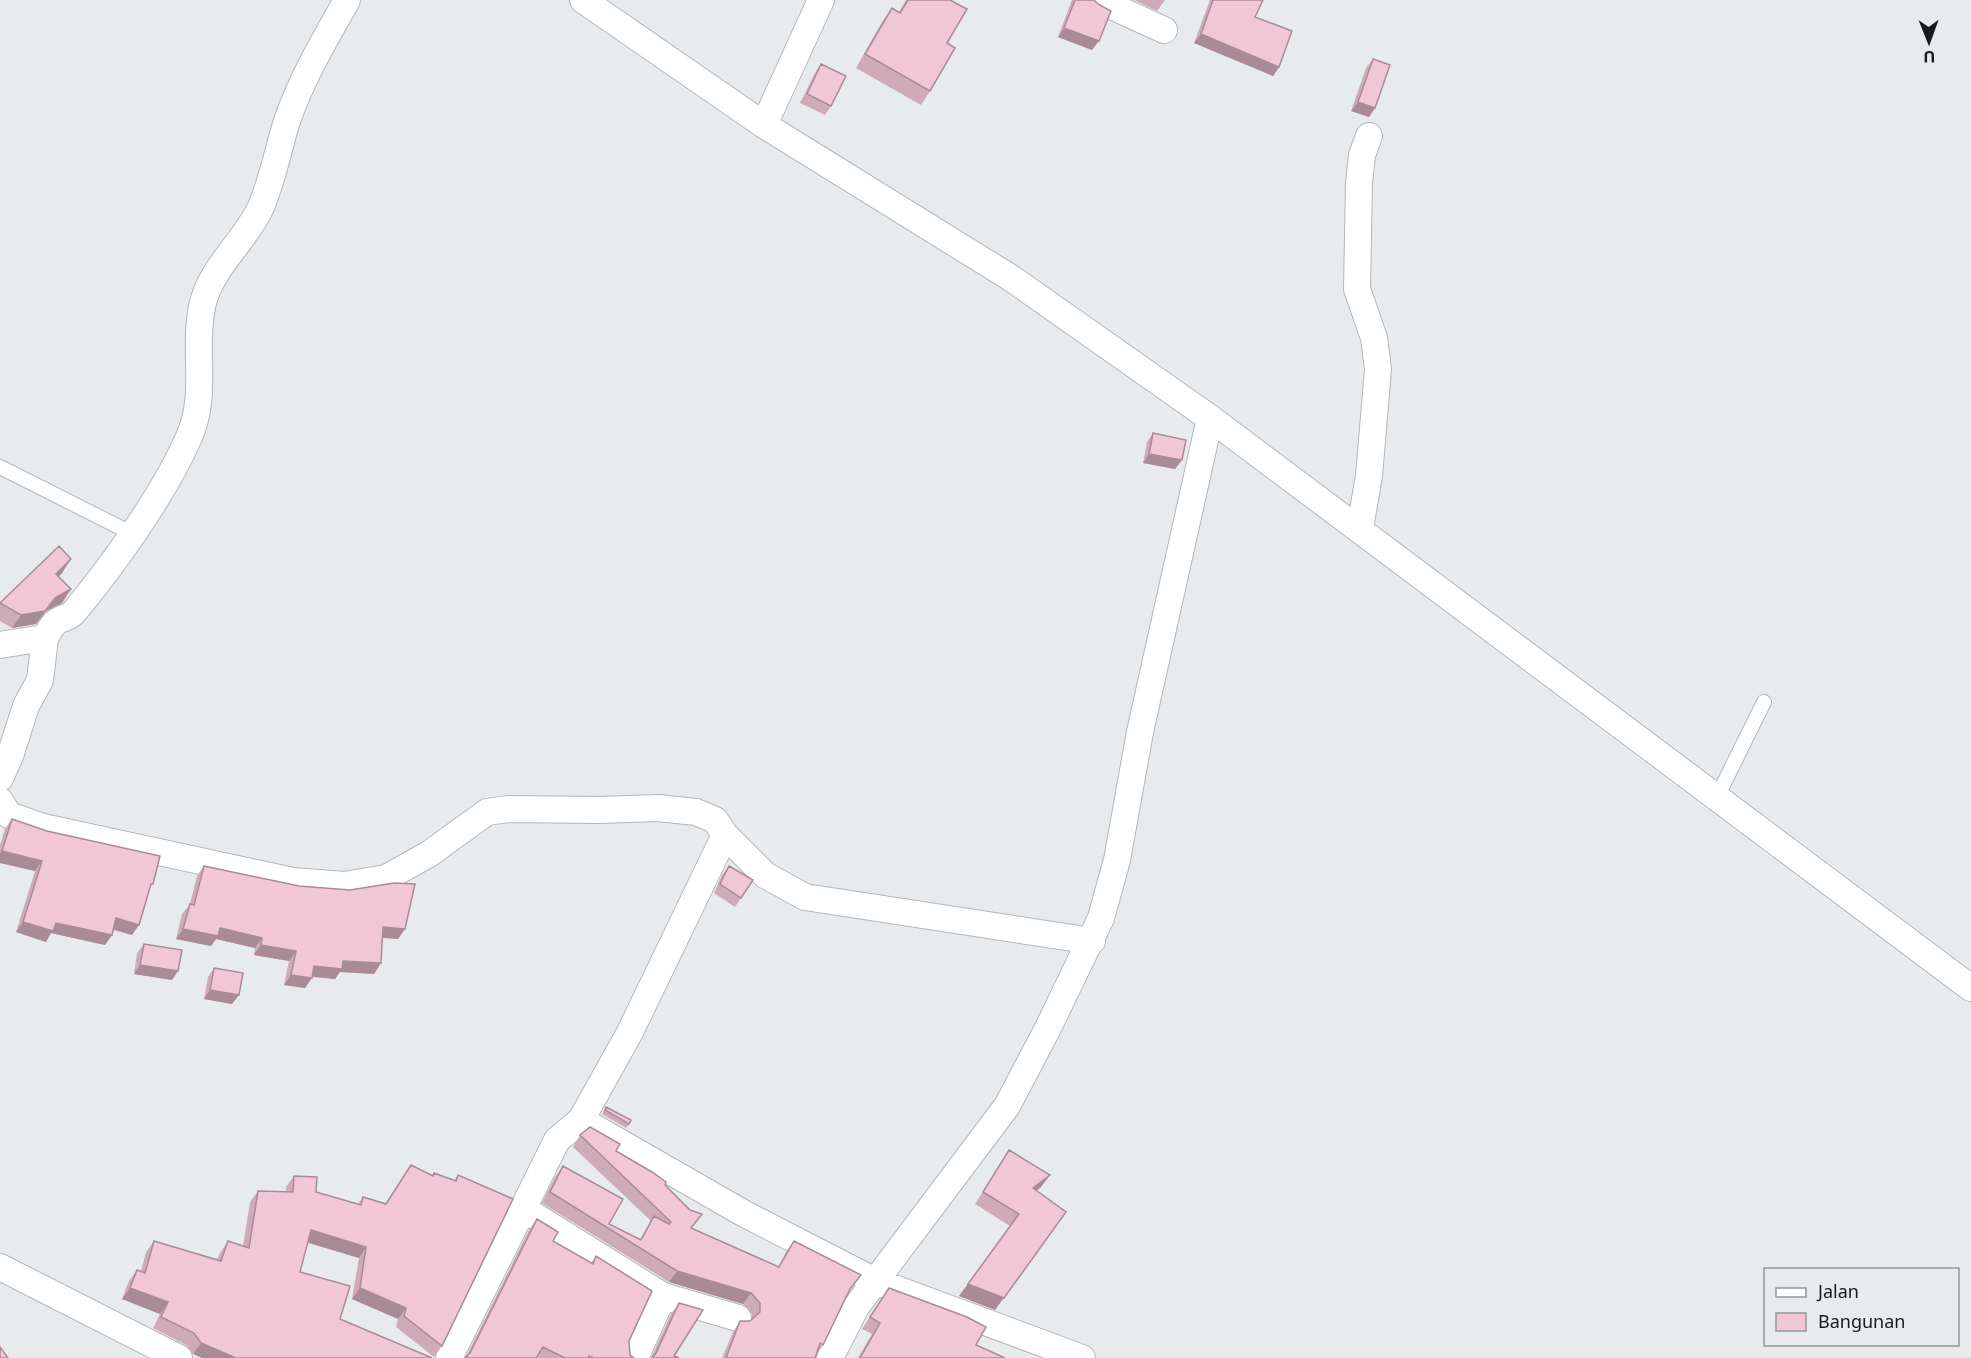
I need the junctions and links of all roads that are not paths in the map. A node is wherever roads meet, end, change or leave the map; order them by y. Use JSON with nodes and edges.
{"nodes":[{"id":1,"x":346,"y":0,"type":"edge"},
{"id":2,"x":583,"y":0,"type":"edge"},
{"id":3,"x":821,"y":0,"type":"edge"},
{"id":4,"x":1098,"y":0,"type":"edge"},
{"id":5,"x":1164,"y":30,"type":"dead end"},
{"id":6,"x":764,"y":125,"type":"junction"},
{"id":7,"x":1369,"y":136,"type":"dead end"},
{"id":8,"x":1210,"y":418,"type":"junction"},
{"id":9,"x":0,"y":467,"type":"edge"},
{"id":10,"x":1360,"y":528,"type":"junction"},
{"id":11,"x":133,"y":534,"type":"junction"},
{"id":12,"x":45,"y":638,"type":"junction"},
{"id":13,"x":0,"y":645,"type":"edge"},
{"id":14,"x":1764,"y":702,"type":"dead end"},
{"id":15,"x":0,"y":778,"type":"edge"},
{"id":16,"x":1717,"y":797,"type":"junction"},
{"id":17,"x":0,"y":801,"type":"edge"},
{"id":18,"x":725,"y":835,"type":"junction"},
{"id":19,"x":1092,"y":941,"type":"junction"},
{"id":20,"x":1971,"y":988,"type":"edge"},
{"id":21,"x":581,"y":1120,"type":"junction"},
{"id":22,"x":522,"y":1208,"type":"junction"},
{"id":23,"x":0,"y":1267,"type":"edge"},
{"id":24,"x":875,"y":1281,"type":"junction"},
{"id":25,"x":663,"y":1296,"type":"junction"},
{"id":26,"x":738,"y":1318,"type":"dead end"},
{"id":27,"x":179,"y":1358,"type":"edge"},
{"id":28,"x":449,"y":1358,"type":"edge"},
{"id":29,"x":634,"y":1358,"type":"edge"},
{"id":30,"x":830,"y":1358,"type":"edge"},
{"id":31,"x":1082,"y":1358,"type":"edge"}],
"edges":[{"from":1,"to":11,"type":"street"},
{"from":2,"to":6,"type":"street"},
{"from":3,"to":6,"type":"street"},
{"from":4,"to":5,"type":"street"},
{"from":6,"to":8,"type":"street"},
{"from":7,"to":10,"type":"street"},
{"from":8,"to":10,"type":"street"},
{"from":8,"to":19,"type":"street"},
{"from":9,"to":11,"type":"lane"},
{"from":10,"to":16,"type":"street"},
{"from":11,"to":12,"type":"street"},
{"from":12,"to":13,"type":"street"},
{"from":12,"to":15,"type":"street"},
{"from":14,"to":16,"type":"lane"},
{"from":16,"to":20,"type":"street"},
{"from":17,"to":18,"type":"street"},
{"from":18,"to":19,"type":"street"},
{"from":18,"to":21,"type":"street"},
{"from":19,"to":24,"type":"street"},
{"from":21,"to":22,"type":"street"},
{"from":21,"to":24,"type":"street"},
{"from":22,"to":25,"type":"street"},
{"from":22,"to":28,"type":"street"},
{"from":23,"to":27,"type":"street"},
{"from":24,"to":30,"type":"street"},
{"from":24,"to":31,"type":"street"},
{"from":25,"to":26,"type":"street"},
{"from":25,"to":29,"type":"street"}]}
